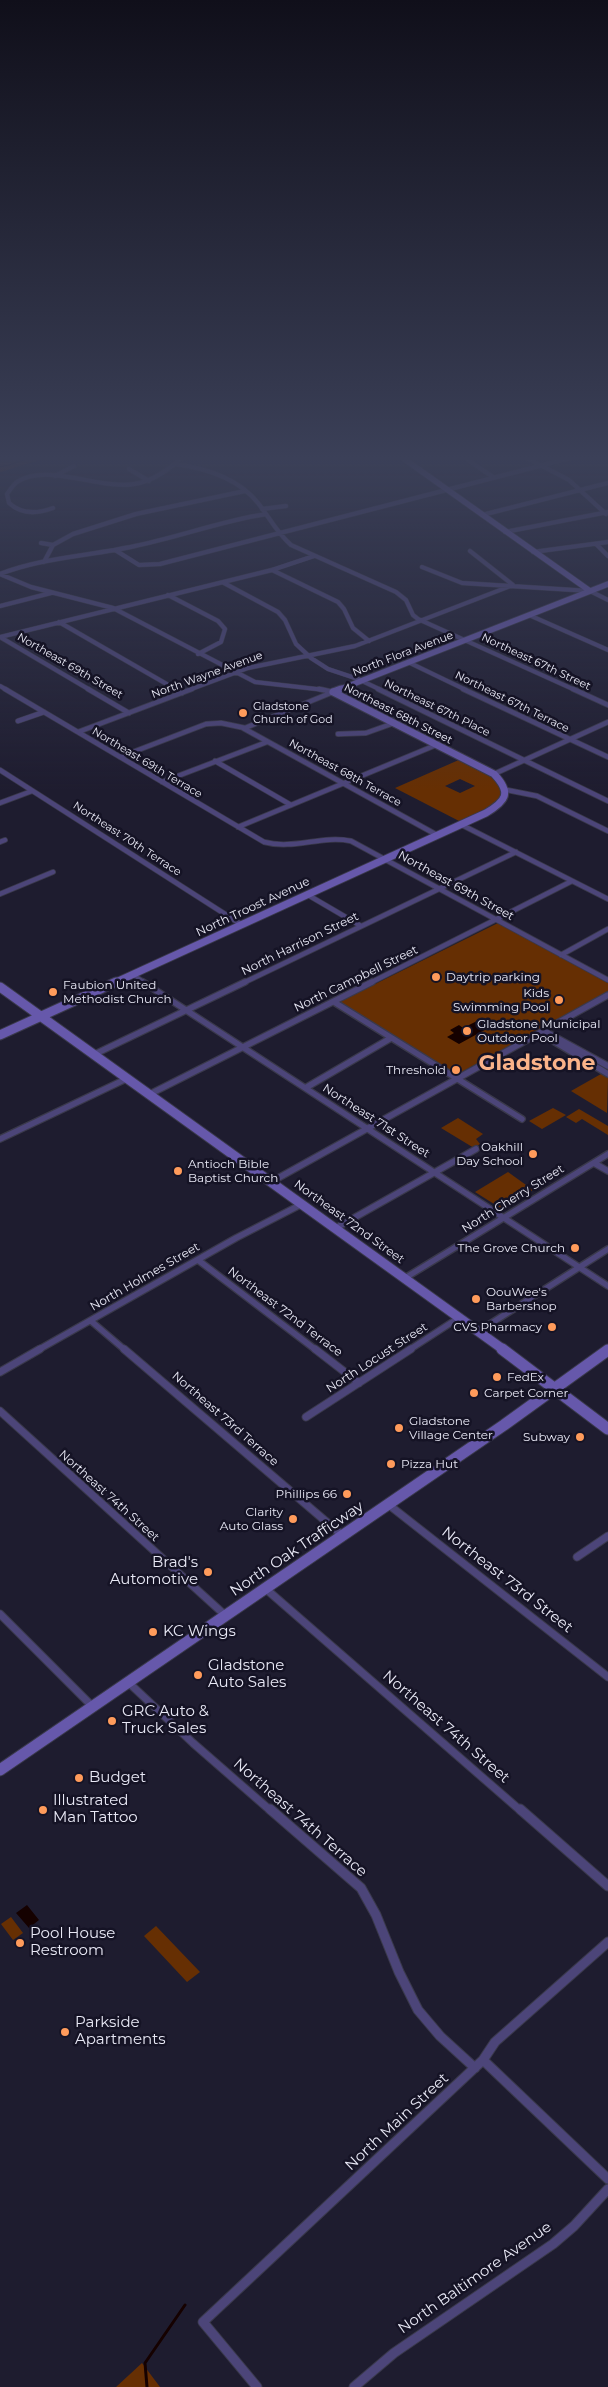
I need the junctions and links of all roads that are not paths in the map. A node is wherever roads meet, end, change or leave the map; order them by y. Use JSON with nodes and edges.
{"nodes":[{"id":1,"x":24,"y":567,"type":"edge"},
{"id":2,"x":146,"y":567,"type":"edge"},
{"id":3,"x":280,"y":567,"type":"edge"},
{"id":4,"x":340,"y":567,"type":"edge"},
{"id":5,"x":491,"y":567,"type":"edge"},
{"id":6,"x":555,"y":567,"type":"edge"},
{"id":7,"x":422,"y":568,"type":"dead end"},
{"id":8,"x":144,"y":570,"type":"dead end"},
{"id":9,"x":272,"y":570,"type":"junction"},
{"id":10,"x":0,"y":574,"type":"edge"},
{"id":11,"x":224,"y":583,"type":"junction"},
{"id":12,"x":608,"y":584,"type":"edge"},
{"id":13,"x":513,"y":585,"type":"junction"},
{"id":14,"x":590,"y":591,"type":"junction"},
{"id":15,"x":53,"y":593,"type":"junction"},
{"id":16,"x":168,"y":595,"type":"junction"},
{"id":17,"x":608,"y":600,"type":"edge"},
{"id":18,"x":0,"y":606,"type":"edge"},
{"id":19,"x":113,"y":608,"type":"junction"},
{"id":20,"x":529,"y":615,"type":"junction"},
{"id":21,"x":423,"y":620,"type":"junction"},
{"id":22,"x":59,"y":622,"type":"junction"},
{"id":23,"x":0,"y":637,"type":"edge"},
{"id":24,"x":467,"y":640,"type":"junction"},
{"id":25,"x":369,"y":641,"type":"junction"},
{"id":26,"x":608,"y":650,"type":"edge"},
{"id":27,"x":198,"y":654,"type":"junction"},
{"id":28,"x":308,"y":656,"type":"junction"},
{"id":29,"x":410,"y":663,"type":"junction"},
{"id":30,"x":234,"y":673,"type":"junction"},
{"id":31,"x":362,"y":681,"type":"junction"},
{"id":32,"x":0,"y":686,"type":"edge"},
{"id":33,"x":182,"y":692,"type":"junction"},
{"id":34,"x":333,"y":692,"type":"junction"},
{"id":35,"x":608,"y":705,"type":"edge"},
{"id":36,"x":44,"y":712,"type":"junction"},
{"id":37,"x":130,"y":713,"type":"junction"},
{"id":38,"x":18,"y":721,"type":"dead end"},
{"id":39,"x":608,"y":722,"type":"edge"},
{"id":40,"x":394,"y":723,"type":"junction"},
{"id":41,"x":242,"y":728,"type":"junction"},
{"id":42,"x":78,"y":732,"type":"junction"},
{"id":43,"x":338,"y":734,"type":"dead end"},
{"id":44,"x":570,"y":739,"type":"junction"},
{"id":45,"x":267,"y":742,"type":"junction"},
{"id":46,"x":436,"y":745,"type":"junction"},
{"id":47,"x":608,"y":757,"type":"edge"},
{"id":48,"x":120,"y":758,"type":"junction"},
{"id":49,"x":524,"y":760,"type":"junction"},
{"id":50,"x":215,"y":761,"type":"junction"},
{"id":51,"x":0,"y":770,"type":"edge"},
{"id":52,"x":494,"y":774,"type":"junction"},
{"id":53,"x":162,"y":782,"type":"junction"},
{"id":54,"x":342,"y":783,"type":"junction"},
{"id":55,"x":507,"y":790,"type":"junction"},
{"id":56,"x":32,"y":791,"type":"junction"},
{"id":57,"x":608,"y":801,"type":"edge"},
{"id":58,"x":0,"y":803,"type":"edge"},
{"id":59,"x":291,"y":805,"type":"junction"},
{"id":60,"x":460,"y":824,"type":"junction"},
{"id":61,"x":238,"y":827,"type":"junction"},
{"id":62,"x":608,"y":831,"type":"edge"},
{"id":63,"x":437,"y":835,"type":"junction"},
{"id":64,"x":288,"y":847,"type":"joint"},
{"id":65,"x":516,"y":852,"type":"junction"},
{"id":66,"x":385,"y":859,"type":"junction"},
{"id":67,"x":53,"y":872,"type":"dead end"},
{"id":68,"x":572,"y":881,"type":"junction"},
{"id":69,"x":439,"y":889,"type":"junction"},
{"id":70,"x":0,"y":894,"type":"edge"},
{"id":71,"x":308,"y":895,"type":"junction"},
{"id":72,"x":608,"y":899,"type":"edge"},
{"id":73,"x":498,"y":920,"type":"junction"},
{"id":74,"x":242,"y":925,"type":"junction"},
{"id":75,"x":361,"y":926,"type":"junction"},
{"id":76,"x":608,"y":928,"type":"edge"},
{"id":77,"x":561,"y":955,"type":"junction"},
{"id":78,"x":133,"y":975,"type":"junction"},
{"id":79,"x":608,"y":980,"type":"edge"},
{"id":80,"x":0,"y":988,"type":"edge"},
{"id":81,"x":608,"y":995,"type":"edge"},
{"id":82,"x":334,"y":1002,"type":"junction"},
{"id":83,"x":186,"y":1010,"type":"junction"},
{"id":84,"x":40,"y":1017,"type":"junction"},
{"id":85,"x":542,"y":1032,"type":"junction"},
{"id":86,"x":0,"y":1035,"type":"edge"},
{"id":87,"x":391,"y":1038,"type":"junction"},
{"id":88,"x":243,"y":1046,"type":"junction"},
{"id":89,"x":94,"y":1055,"type":"junction"},
{"id":90,"x":608,"y":1066,"type":"edge"},
{"id":91,"x":608,"y":1074,"type":"edge"},
{"id":92,"x":456,"y":1078,"type":"junction"},
{"id":93,"x":126,"y":1079,"type":"junction"},
{"id":94,"x":306,"y":1087,"type":"junction"},
{"id":95,"x":148,"y":1095,"type":"junction"},
{"id":96,"x":522,"y":1119,"type":"dead end"},
{"id":97,"x":367,"y":1128,"type":"junction"},
{"id":98,"x":0,"y":1139,"type":"edge"},
{"id":99,"x":476,"y":1149,"type":"dead end"},
{"id":100,"x":608,"y":1154,"type":"edge"},
{"id":101,"x":594,"y":1162,"type":"junction"},
{"id":102,"x":608,"y":1171,"type":"edge"},
{"id":103,"x":435,"y":1172,"type":"junction"},
{"id":104,"x":271,"y":1182,"type":"junction"},
{"id":105,"x":302,"y":1204,"type":"junction"},
{"id":106,"x":504,"y":1218,"type":"junction"},
{"id":107,"x":336,"y":1228,"type":"junction"},
{"id":108,"x":608,"y":1249,"type":"edge"},
{"id":109,"x":198,"y":1260,"type":"junction"},
{"id":110,"x":579,"y":1268,"type":"junction"},
{"id":111,"x":405,"y":1278,"type":"junction"},
{"id":112,"x":608,"y":1286,"type":"edge"},
{"id":113,"x":460,"y":1317,"type":"junction"},
{"id":114,"x":91,"y":1321,"type":"junction"},
{"id":115,"x":479,"y":1331,"type":"junction"},
{"id":116,"x":608,"y":1350,"type":"edge"},
{"id":117,"x":0,"y":1372,"type":"edge"},
{"id":118,"x":359,"y":1383,"type":"junction"},
{"id":119,"x":557,"y":1389,"type":"junction"},
{"id":120,"x":0,"y":1411,"type":"edge"},
{"id":121,"x":306,"y":1417,"type":"dead end"},
{"id":122,"x":608,"y":1429,"type":"edge"},
{"id":123,"x":389,"y":1505,"type":"junction"},
{"id":124,"x":343,"y":1536,"type":"junction"},
{"id":125,"x":607,"y":1538,"type":"edge"},
{"id":126,"x":577,"y":1557,"type":"dead end"},
{"id":127,"x":266,"y":1589,"type":"junction"},
{"id":128,"x":0,"y":1614,"type":"edge"},
{"id":129,"x":226,"y":1616,"type":"junction"},
{"id":130,"x":608,"y":1677,"type":"edge"},
{"id":131,"x":129,"y":1683,"type":"junction"},
{"id":132,"x":93,"y":1707,"type":"junction"},
{"id":133,"x":0,"y":1770,"type":"edge"},
{"id":134,"x":608,"y":1886,"type":"edge"},
{"id":135,"x":608,"y":1942,"type":"edge"},
{"id":136,"x":483,"y":2060,"type":"junction"},
{"id":137,"x":475,"y":2068,"type":"junction"},
{"id":138,"x":608,"y":2179,"type":"edge"},
{"id":139,"x":608,"y":2189,"type":"edge"},
{"id":140,"x":257,"y":2387,"type":"edge"},
{"id":141,"x":354,"y":2387,"type":"edge"}],
"edges":[{"from":1,"to":10,"type":"street"},
{"from":2,"to":8,"type":"street"},
{"from":3,"to":9,"type":"street"},
{"from":4,"to":21,"type":"street","name":"Northeast 67th Street"},
{"from":5,"to":13,"type":"street"},
{"from":6,"to":14,"type":"street"},
{"from":7,"to":13,"type":"street"},
{"from":9,"to":11,"type":"street"},
{"from":9,"to":25,"type":"street"},
{"from":10,"to":15,"type":"street","name":"Northeast 68th Street"},
{"from":11,"to":16,"type":"street"},
{"from":11,"to":28,"type":"street","name":"Northeast 67th Place"},
{"from":12,"to":14,"type":"street","name":"North Flora Avenue"},
{"from":13,"to":14,"type":"street"},
{"from":13,"to":21,"type":"street","name":"North Wayne Avenue"},
{"from":14,"to":17,"type":"street"},
{"from":14,"to":20,"type":"street","name":"North Flora Avenue"},
{"from":15,"to":18,"type":"street"},
{"from":15,"to":19,"type":"street","name":"Northeast 68th Street"},
{"from":16,"to":19,"type":"street"},
{"from":16,"to":27,"type":"street"},
{"from":19,"to":22,"type":"street"},
{"from":19,"to":27,"type":"street","name":"Northeast 68th Street"},
{"from":20,"to":24,"type":"street","name":"North Flora Avenue"},
{"from":20,"to":26,"type":"street"},
{"from":21,"to":24,"type":"street","name":"Northeast 67th Street"},
{"from":21,"to":25,"type":"street","name":"North Wayne Avenue"},
{"from":22,"to":23,"type":"street"},
{"from":22,"to":33,"type":"street"},
{"from":23,"to":37,"type":"street","name":"Northeast 69th Street"},
{"from":24,"to":29,"type":"street","name":"North Flora Avenue"},
{"from":24,"to":35,"type":"street","name":"Northeast 67th Street"},
{"from":25,"to":28,"type":"street","name":"North Wayne Avenue"},
{"from":27,"to":30,"type":"street","name":"Northeast 68th Street"},
{"from":28,"to":30,"type":"street","name":"North Wayne Avenue"},
{"from":28,"to":31,"type":"street","name":"Northeast 67th Place"},
{"from":29,"to":31,"type":"street","name":"North Flora Avenue"},
{"from":29,"to":44,"type":"street","name":"Northeast 67th Terrace"},
{"from":30,"to":33,"type":"street","name":"North Wayne Avenue"},
{"from":30,"to":34,"type":"street","name":"Northeast 68th Street"},
{"from":31,"to":34,"type":"street","name":"North Flora Avenue"},
{"from":31,"to":49,"type":"street","name":"Northeast 67th Place"},
{"from":32,"to":36,"type":"street","name":"Northeast 69th Terrace"},
{"from":33,"to":37,"type":"street","name":"North Wayne Avenue"},
{"from":34,"to":40,"type":"street","name":"Northeast 68th Street"},
{"from":34,"to":41,"type":"street","name":"North Flora Avenue"},
{"from":36,"to":38,"type":"street"},
{"from":36,"to":42,"type":"street","name":"Northeast 69th Terrace"},
{"from":37,"to":42,"type":"street","name":"North Wayne Avenue"},
{"from":39,"to":44,"type":"street"},
{"from":40,"to":43,"type":"street"},
{"from":40,"to":46,"type":"street","name":"Northeast 68th Street"},
{"from":41,"to":45,"type":"street","name":"Northeast 68th Terrace"},
{"from":41,"to":48,"type":"street"},
{"from":42,"to":48,"type":"street","name":"Northeast 69th Terrace"},
{"from":44,"to":47,"type":"street","name":"Northeast 67th Terrace"},
{"from":44,"to":49,"type":"street"},
{"from":45,"to":50,"type":"street"},
{"from":45,"to":54,"type":"street","name":"Northeast 68th Terrace"},
{"from":46,"to":52,"type":"street","name":"Northeast 68th Street"},
{"from":46,"to":54,"type":"street"},
{"from":48,"to":53,"type":"street","name":"Northeast 69th Terrace"},
{"from":49,"to":52,"type":"street"},
{"from":49,"to":57,"type":"street","name":"Northeast 67th Place"},
{"from":50,"to":53,"type":"street"},
{"from":50,"to":59,"type":"street"},
{"from":51,"to":56,"type":"street","name":"Northeast 70th Terrace"},
{"from":52,"to":55,"type":"street","name":"Northeast 68th Street"},
{"from":53,"to":61,"type":"street","name":"Northeast 69th Terrace"},
{"from":54,"to":59,"type":"street"},
{"from":54,"to":63,"type":"street","name":"Northeast 68th Terrace"},
{"from":55,"to":60,"type":"street","name":"North Troost Avenue"},
{"from":55,"to":62,"type":"street"},
{"from":56,"to":58,"type":"street"},
{"from":56,"to":74,"type":"street","name":"Northeast 70th Terrace"},
{"from":59,"to":61,"type":"street"},
{"from":60,"to":63,"type":"street","name":"North Troost Avenue"},
{"from":60,"to":65,"type":"street"},
{"from":61,"to":64,"type":"street","name":"Northeast 69th Terrace"},
{"from":63,"to":66,"type":"street","name":"North Troost Avenue"},
{"from":64,"to":66,"type":"street","name":"Northeast 69th Street"},
{"from":65,"to":68,"type":"street"},
{"from":65,"to":69,"type":"street","name":"North Harrison Street"},
{"from":66,"to":69,"type":"street","name":"Northeast 69th Street"},
{"from":66,"to":71,"type":"street","name":"North Troost Avenue"},
{"from":67,"to":70,"type":"street"},
{"from":68,"to":72,"type":"street"},
{"from":68,"to":73,"type":"street","name":"North Campbell Street"},
{"from":69,"to":73,"type":"street","name":"Northeast 69th Street"},
{"from":69,"to":75,"type":"street","name":"North Harrison Street"},
{"from":71,"to":74,"type":"street","name":"North Troost Avenue"},
{"from":71,"to":75,"type":"street"},
{"from":73,"to":77,"type":"street","name":"Northeast 69th Street"},
{"from":73,"to":82,"type":"street","name":"North Campbell Street"},
{"from":74,"to":78,"type":"street","name":"North Troost Avenue"},
{"from":75,"to":83,"type":"street","name":"North Harrison Street"},
{"from":76,"to":77,"type":"street"},
{"from":77,"to":79,"type":"street","name":"Northeast 69th Street"},
{"from":78,"to":83,"type":"street","name":"Northeast 71st Street"},
{"from":78,"to":84,"type":"street","name":"North Troost Avenue"},
{"from":80,"to":84,"type":"street","name":"Northeast 72nd Street"},
{"from":81,"to":85,"type":"street"},
{"from":82,"to":87,"type":"street"},
{"from":82,"to":88,"type":"street","name":"North Campbell Street"},
{"from":83,"to":88,"type":"street","name":"Northeast 71st Street"},
{"from":83,"to":89,"type":"street","name":"North Harrison Street"},
{"from":84,"to":86,"type":"street","name":"North Troost Avenue"},
{"from":84,"to":89,"type":"street","name":"Northeast 72nd Street"},
{"from":85,"to":90,"type":"street"},
{"from":85,"to":91,"type":"street"},
{"from":85,"to":92,"type":"street"},
{"from":87,"to":92,"type":"street"},
{"from":87,"to":94,"type":"street"},
{"from":88,"to":94,"type":"street","name":"Northeast 71st Street"},
{"from":88,"to":95,"type":"street","name":"North Campbell Street"},
{"from":89,"to":93,"type":"street","name":"Northeast 72nd Street"},
{"from":92,"to":96,"type":"street"},
{"from":92,"to":97,"type":"street"},
{"from":93,"to":95,"type":"street","name":"Northeast 72nd Street"},
{"from":93,"to":98,"type":"street"},
{"from":94,"to":97,"type":"street","name":"Northeast 71st Street"},
{"from":95,"to":104,"type":"street","name":"Northeast 72nd Street"},
{"from":97,"to":103,"type":"street","name":"Northeast 71st Street"},
{"from":97,"to":104,"type":"street"},
{"from":99,"to":103,"type":"street"},
{"from":100,"to":101,"type":"street","name":"North Cherry Street"},
{"from":101,"to":102,"type":"street"},
{"from":101,"to":106,"type":"street","name":"North Cherry Street"},
{"from":103,"to":106,"type":"street","name":"Northeast 71st Street"},
{"from":103,"to":107,"type":"street"},
{"from":104,"to":105,"type":"street","name":"Northeast 72nd Street"},
{"from":105,"to":107,"type":"street","name":"Northeast 72nd Street"},
{"from":105,"to":109,"type":"street","name":"North Holmes Street"},
{"from":106,"to":110,"type":"street","name":"Northeast 71st Street"},
{"from":106,"to":111,"type":"street","name":"North Cherry Street"},
{"from":107,"to":111,"type":"street","name":"Northeast 72nd Street"},
{"from":108,"to":110,"type":"street"},
{"from":109,"to":114,"type":"street","name":"North Holmes Street"},
{"from":109,"to":118,"type":"street","name":"Northeast 72nd Terrace"},
{"from":110,"to":112,"type":"street","name":"Northeast 71st Street"},
{"from":110,"to":115,"type":"street"},
{"from":111,"to":113,"type":"street","name":"Northeast 72nd Street"},
{"from":113,"to":115,"type":"street","name":"Northeast 72nd Street"},
{"from":113,"to":118,"type":"street","name":"North Locust Street"},
{"from":114,"to":117,"type":"street","name":"North Holmes Street"},
{"from":114,"to":124,"type":"street","name":"Northeast 73rd Terrace"},
{"from":115,"to":119,"type":"street","name":"Northeast 72nd Street"},
{"from":116,"to":119,"type":"street","name":"North Oak Trafficway"},
{"from":118,"to":121,"type":"street","name":"North Locust Street"},
{"from":119,"to":122,"type":"street","name":"Northeast 72nd Street"},
{"from":119,"to":123,"type":"street","name":"North Oak Trafficway"},
{"from":120,"to":129,"type":"street","name":"Northeast 74th Street"},
{"from":123,"to":124,"type":"street","name":"North Oak Trafficway"},
{"from":123,"to":130,"type":"street","name":"Northeast 73rd Street"},
{"from":124,"to":127,"type":"street","name":"North Oak Trafficway"},
{"from":125,"to":126,"type":"street"},
{"from":127,"to":129,"type":"street","name":"North Oak Trafficway"},
{"from":127,"to":134,"type":"street","name":"Northeast 74th Street"},
{"from":128,"to":132,"type":"street"},
{"from":129,"to":131,"type":"street","name":"North Oak Trafficway"},
{"from":131,"to":132,"type":"street","name":"North Oak Trafficway"},
{"from":131,"to":137,"type":"street","name":"Northeast 74th Terrace"},
{"from":132,"to":133,"type":"street","name":"North Oak Trafficway"},
{"from":135,"to":136,"type":"street","name":"North Main Street"},
{"from":136,"to":137,"type":"street","name":"North Main Street"},
{"from":136,"to":138,"type":"street"},
{"from":137,"to":140,"type":"street","name":"North Main Street"},
{"from":139,"to":141,"type":"street","name":"North Baltimore Avenue"}]}
